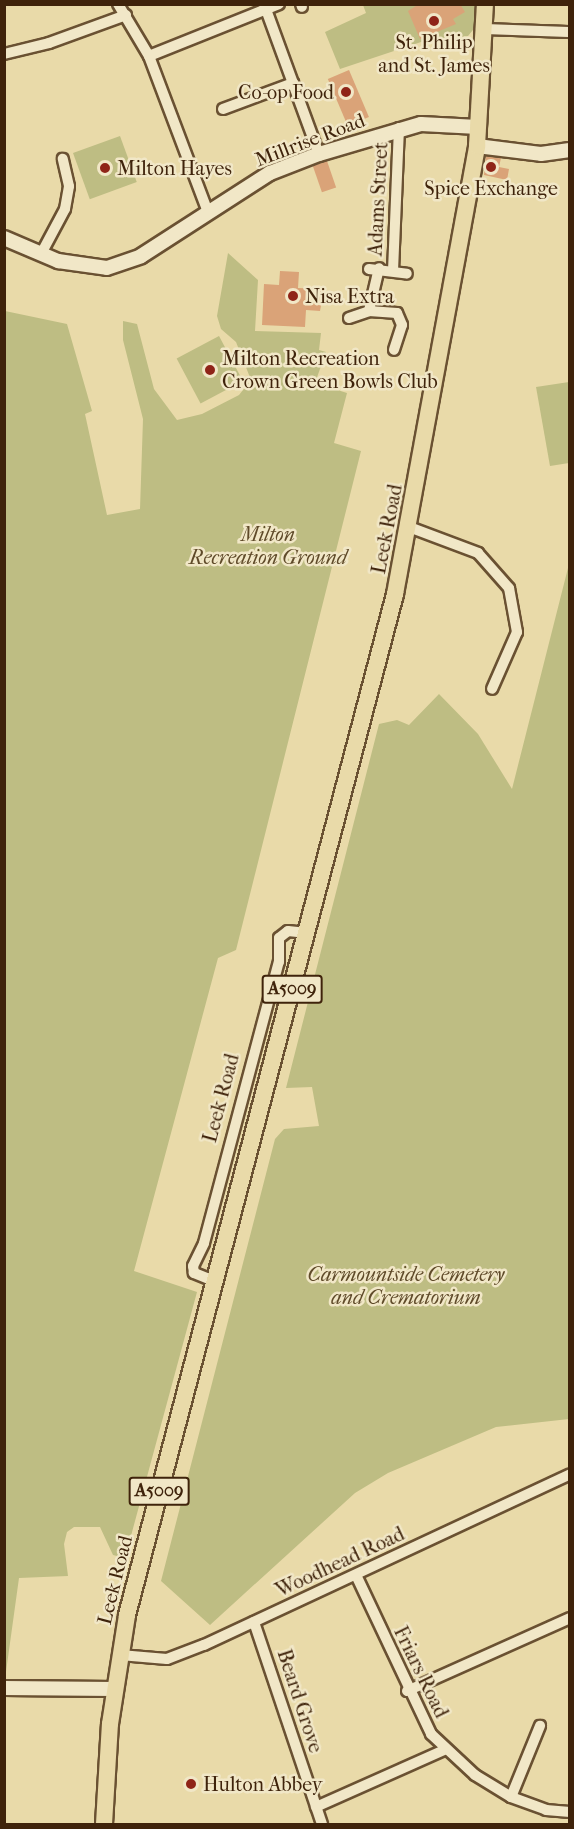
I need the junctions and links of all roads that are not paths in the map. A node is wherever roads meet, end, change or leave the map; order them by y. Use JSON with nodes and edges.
{"nodes":[{"id":1,"x":118,"y":4,"type":"edge"},
{"id":2,"x":279,"y":4,"type":"edge"},
{"id":3,"x":485,"y":4,"type":"edge"},
{"id":4,"x":265,"y":7,"type":"edge"},
{"id":5,"x":126,"y":15,"type":"junction"},
{"id":6,"x":483,"y":29,"type":"junction"},
{"id":7,"x":570,"y":32,"type":"edge"},
{"id":8,"x":4,"y":54,"type":"edge"},
{"id":9,"x":149,"y":56,"type":"junction"},
{"id":10,"x":293,"y":83,"type":"junction"},
{"id":11,"x":223,"y":109,"type":"dead end"},
{"id":12,"x":478,"y":127,"type":"junction"},
{"id":13,"x":399,"y":128,"type":"junction"},
{"id":14,"x":477,"y":146,"type":"junction"},
{"id":15,"x":570,"y":150,"type":"edge"},
{"id":16,"x":319,"y":154,"type":"junction"},
{"id":17,"x":63,"y":159,"type":"dead end"},
{"id":18,"x":208,"y":212,"type":"junction"},
{"id":19,"x":4,"y":238,"type":"edge"},
{"id":20,"x":42,"y":254,"type":"junction"},
{"id":21,"x":393,"y":271,"type":"junction"},
{"id":22,"x":407,"y":274,"type":"dead end"},
{"id":23,"x":369,"y":311,"type":"junction"},
{"id":24,"x":349,"y":318,"type":"dead end"},
{"id":25,"x":394,"y":350,"type":"dead end"},
{"id":26,"x":409,"y":528,"type":"junction"},
{"id":27,"x":492,"y":689,"type":"dead end"},
{"id":28,"x":307,"y":933,"type":"junction"},
{"id":29,"x":214,"y":1281,"type":"junction"},
{"id":30,"x":570,"y":1474,"type":"edge"},
{"id":31,"x":356,"y":1575,"type":"junction"},
{"id":32,"x":570,"y":1618,"type":"edge"},
{"id":33,"x":254,"y":1622,"type":"junction"},
{"id":34,"x":120,"y":1655,"type":"junction"},
{"id":35,"x":4,"y":1688,"type":"edge"},
{"id":36,"x":114,"y":1689,"type":"junction"},
{"id":37,"x":407,"y":1691,"type":"junction"},
{"id":38,"x":540,"y":1726,"type":"dead end"},
{"id":39,"x":446,"y":1749,"type":"junction"},
{"id":40,"x":511,"y":1797,"type":"junction"},
{"id":41,"x":316,"y":1807,"type":"junction"},
{"id":42,"x":570,"y":1812,"type":"edge"},
{"id":43,"x":104,"y":1824,"type":"edge"},
{"id":44,"x":322,"y":1824,"type":"edge"}],
"edges":[{"from":1,"to":5,"type":"street"},
{"from":2,"to":4,"type":"street"},
{"from":3,"to":6,"type":"main road","number":"A5009"},
{"from":4,"to":9,"type":"street"},
{"from":4,"to":10,"type":"street"},
{"from":5,"to":8,"type":"street"},
{"from":5,"to":9,"type":"street"},
{"from":6,"to":7,"type":"street"},
{"from":6,"to":12,"type":"main road","number":"A5009"},
{"from":9,"to":18,"type":"street"},
{"from":10,"to":11,"type":"street"},
{"from":10,"to":16,"type":"street"},
{"from":12,"to":13,"type":"street","name":"Millrise Road"},
{"from":12,"to":14,"type":"main road","name":"Leek Road","number":"A5009"},
{"from":13,"to":16,"type":"street","name":"Millrise Road"},
{"from":13,"to":21,"type":"street","name":"Adams Street"},
{"from":14,"to":15,"type":"street"},
{"from":14,"to":26,"type":"main road","name":"Leek Road","number":"A5009"},
{"from":16,"to":18,"type":"street","name":"Millrise Road"},
{"from":17,"to":20,"type":"street"},
{"from":18,"to":20,"type":"street","name":"Millrise Road"},
{"from":19,"to":20,"type":"street","name":"Millrise Road"},
{"from":21,"to":22,"type":"street"},
{"from":21,"to":23,"type":"street"},
{"from":23,"to":24,"type":"street"},
{"from":23,"to":25,"type":"street"},
{"from":26,"to":27,"type":"street"},
{"from":26,"to":28,"type":"main road","name":"Leek Road","number":"A5009"},
{"from":28,"to":29,"type":"main road","name":"Leek Road","number":"A5009"},
{"from":28,"to":29,"type":"street","name":"Leek Road"},
{"from":29,"to":34,"type":"main road","name":"Leek Road","number":"A5009"},
{"from":30,"to":31,"type":"street","name":"Woodhead Road"},
{"from":31,"to":33,"type":"street","name":"Woodhead Road"},
{"from":31,"to":37,"type":"street","name":"Friars Road"},
{"from":32,"to":37,"type":"street"},
{"from":33,"to":34,"type":"street","name":"Woodhead Road"},
{"from":33,"to":41,"type":"street","name":"Beard Grove"},
{"from":34,"to":36,"type":"main road","name":"Leek Road","number":"A5009"},
{"from":35,"to":36,"type":"street"},
{"from":36,"to":43,"type":"main road","name":"Leek Road","number":"A5009"},
{"from":37,"to":39,"type":"street","name":"Friars Road"},
{"from":38,"to":40,"type":"street"},
{"from":39,"to":40,"type":"street","name":"Friars Road"},
{"from":39,"to":41,"type":"street"},
{"from":40,"to":42,"type":"street","name":"Friars Road"},
{"from":41,"to":44,"type":"street","name":"Beard Grove"}]}
